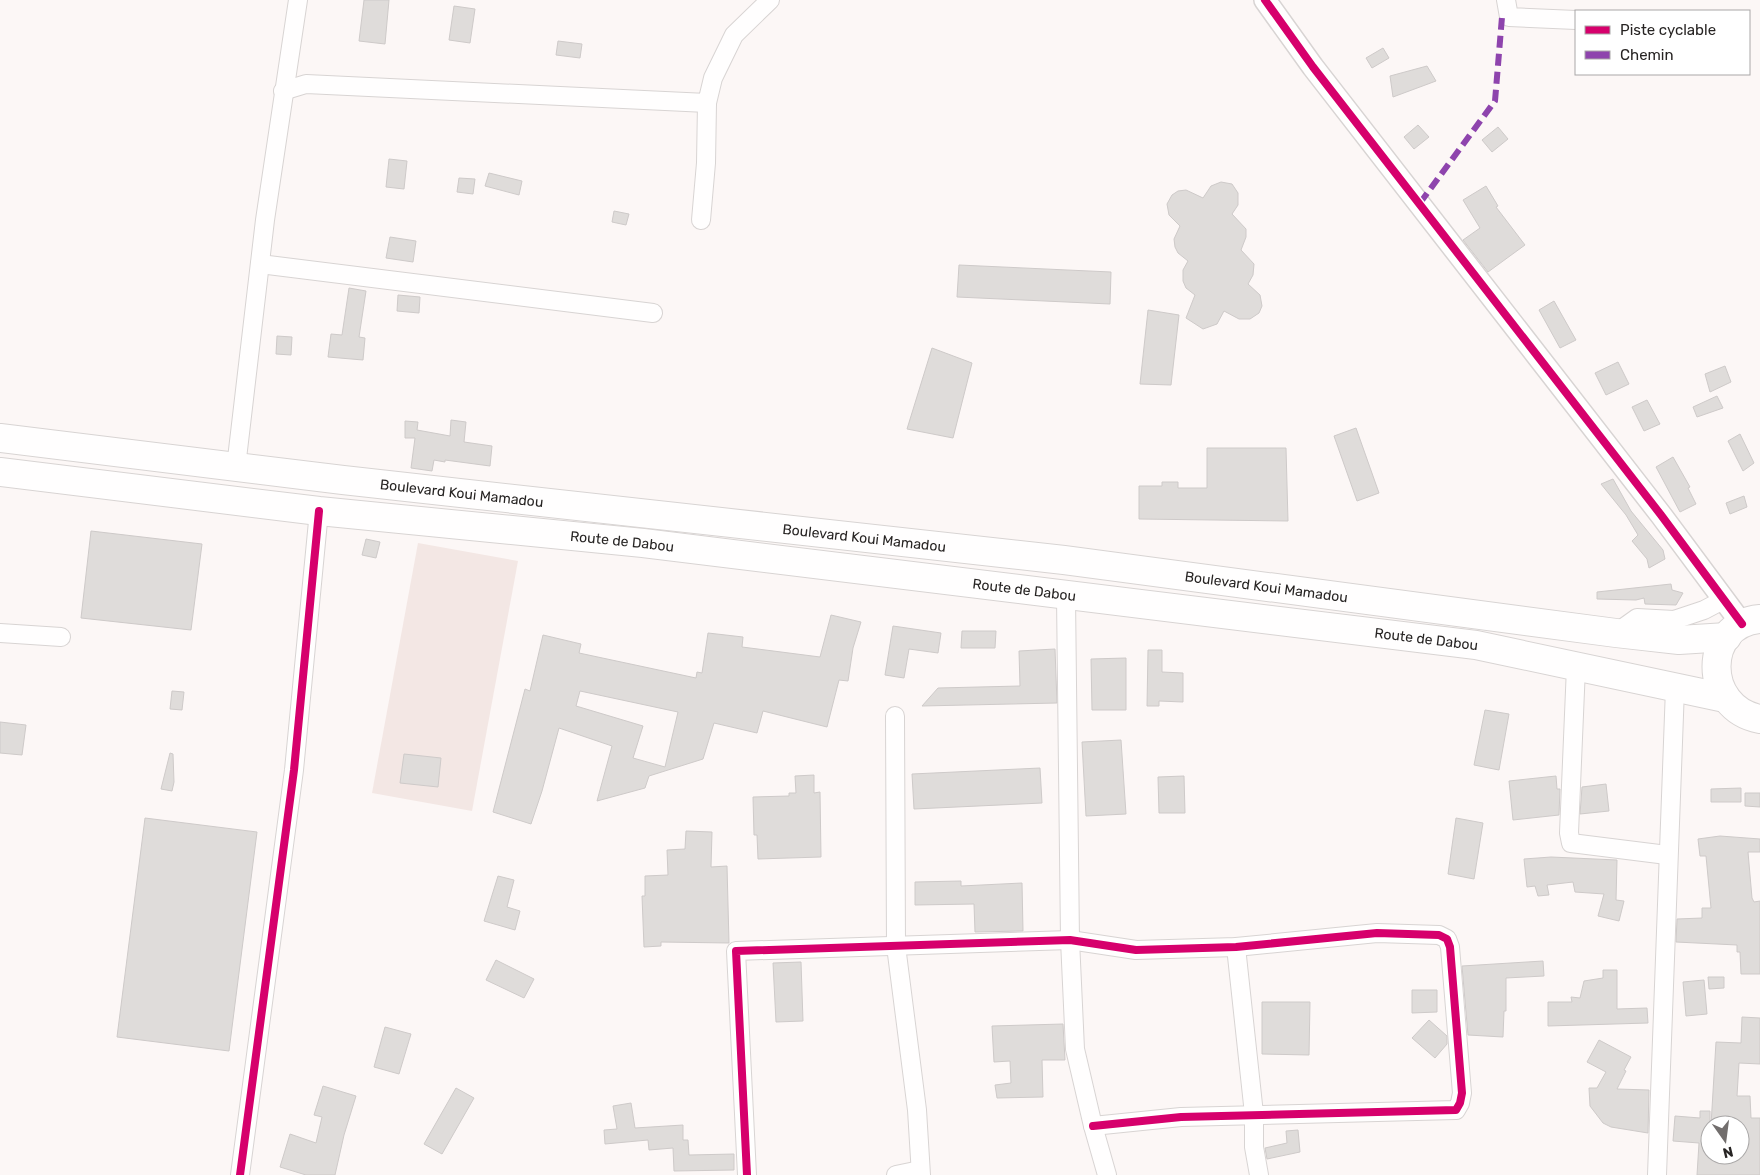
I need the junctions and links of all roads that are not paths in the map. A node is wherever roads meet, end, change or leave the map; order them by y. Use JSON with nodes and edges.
{"nodes":[{"id":1,"x":298,"y":0,"type":"edge"},
{"id":2,"x":770,"y":0,"type":"edge"},
{"id":3,"x":1265,"y":0,"type":"edge"},
{"id":4,"x":1506,"y":0,"type":"edge"},
{"id":5,"x":1575,"y":20,"type":"edge"},
{"id":6,"x":283,"y":91,"type":"junction"},
{"id":7,"x":707,"y":103,"type":"junction"},
{"id":8,"x":701,"y":220,"type":"dead end"},
{"id":9,"x":260,"y":264,"type":"junction"},
{"id":10,"x":653,"y":313,"type":"dead end"},
{"id":11,"x":0,"y":438,"type":"edge"},
{"id":12,"x":236,"y":467,"type":"junction"},
{"id":13,"x":0,"y":472,"type":"edge"},
{"id":14,"x":319,"y":511,"type":"junction"},
{"id":15,"x":1066,"y":596,"type":"junction"},
{"id":16,"x":1723,"y":600,"type":"junction"},
{"id":17,"x":1743,"y":627,"type":"edge"},
{"id":18,"x":0,"y":632,"type":"edge"},
{"id":19,"x":1616,"y":633,"type":"junction"},
{"id":20,"x":61,"y":637,"type":"dead end"},
{"id":21,"x":1576,"y":667,"type":"junction"},
{"id":22,"x":1675,"y":688,"type":"junction"},
{"id":23,"x":1725,"y":698,"type":"junction"},
{"id":24,"x":895,"y":716,"type":"dead end"},
{"id":25,"x":1760,"y":719,"type":"edge"},
{"id":26,"x":1667,"y":855,"type":"junction"},
{"id":27,"x":1070,"y":940,"type":"junction"},
{"id":28,"x":896,"y":946,"type":"junction"},
{"id":29,"x":1236,"y":947,"type":"junction"},
{"id":30,"x":1254,"y":1114,"type":"junction"},
{"id":31,"x":1093,"y":1126,"type":"junction"},
{"id":32,"x":920,"y":1173,"type":"edge"},
{"id":33,"x":240,"y":1175,"type":"edge"},
{"id":34,"x":747,"y":1175,"type":"edge"},
{"id":35,"x":896,"y":1175,"type":"edge"},
{"id":36,"x":1107,"y":1175,"type":"edge"},
{"id":37,"x":1259,"y":1175,"type":"edge"},
{"id":38,"x":1657,"y":1175,"type":"edge"}],
"edges":[{"from":1,"to":6,"type":"street"},
{"from":2,"to":7,"type":"street"},
{"from":3,"to":16,"type":"street"},
{"from":4,"to":5,"type":"street"},
{"from":6,"to":7,"type":"street"},
{"from":6,"to":9,"type":"street"},
{"from":7,"to":8,"type":"street"},
{"from":9,"to":10,"type":"street"},
{"from":9,"to":12,"type":"street"},
{"from":11,"to":12,"type":"main road","name":"Boulevard Koui Mamadou"},
{"from":12,"to":19,"type":"main road","name":"Boulevard Koui Mamadou"},
{"from":13,"to":14,"type":"main road"},
{"from":14,"to":15,"type":"main road","name":"Route de Dabou"},
{"from":14,"to":33,"type":"street"},
{"from":15,"to":21,"type":"main road","name":"Route de Dabou"},
{"from":15,"to":27,"type":"street"},
{"from":16,"to":17,"type":"street"},
{"from":16,"to":19,"type":"street"},
{"from":17,"to":19,"type":"main road","name":"Boulevard Koui Mamadou"},
{"from":17,"to":23,"type":"main road"},
{"from":18,"to":20,"type":"street"},
{"from":21,"to":22,"type":"main road","name":"Route de Dabou"},
{"from":21,"to":26,"type":"street"},
{"from":22,"to":23,"type":"main road","name":"Route de Dabou"},
{"from":22,"to":26,"type":"street"},
{"from":23,"to":25,"type":"main road"},
{"from":24,"to":28,"type":"street"},
{"from":26,"to":38,"type":"street"},
{"from":27,"to":28,"type":"street"},
{"from":27,"to":29,"type":"street"},
{"from":27,"to":31,"type":"street"},
{"from":28,"to":32,"type":"street"},
{"from":28,"to":34,"type":"street"},
{"from":29,"to":30,"type":"street"},
{"from":29,"to":30,"type":"street"},
{"from":30,"to":31,"type":"street"},
{"from":30,"to":37,"type":"street"},
{"from":31,"to":36,"type":"street"},
{"from":32,"to":35,"type":"street"}]}
